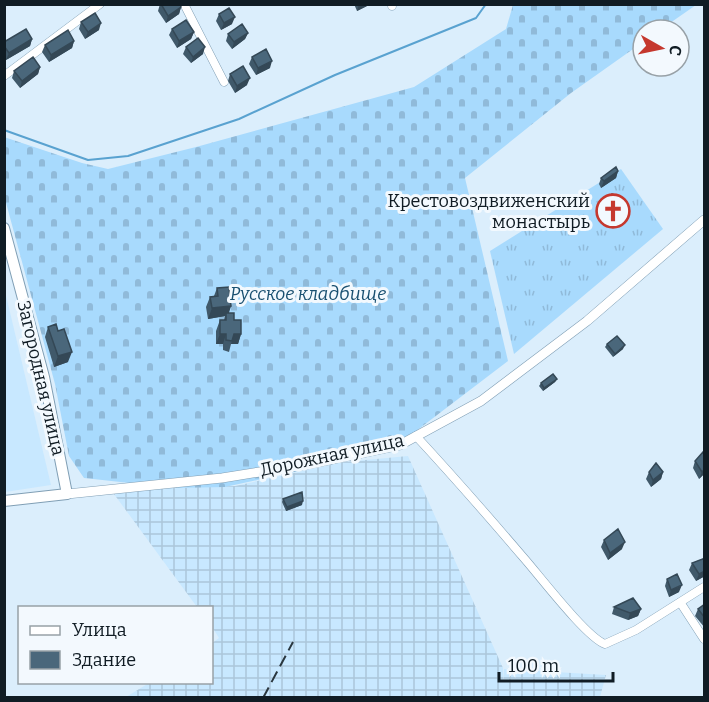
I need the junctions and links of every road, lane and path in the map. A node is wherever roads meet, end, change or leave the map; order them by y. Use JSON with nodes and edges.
{"nodes":[{"id":1,"x":100,"y":4,"type":"edge"},
{"id":2,"x":184,"y":4,"type":"edge"},
{"id":3,"x":4,"y":76,"type":"edge"},
{"id":4,"x":225,"y":82,"type":"dead end"},
{"id":5,"x":705,"y":220,"type":"edge"},
{"id":6,"x":4,"y":228,"type":"edge"},
{"id":7,"x":416,"y":436,"type":"junction"},
{"id":8,"x":68,"y":494,"type":"junction"},
{"id":9,"x":4,"y":501,"type":"edge"},
{"id":10,"x":705,"y":587,"type":"edge"},
{"id":11,"x":680,"y":602,"type":"junction"},
{"id":12,"x":705,"y":639,"type":"edge"}],
"edges":[{"from":1,"to":3,"type":"street"},
{"from":2,"to":4,"type":"street"},
{"from":5,"to":7,"type":"street","name":"Дорожная улица"},
{"from":6,"to":8,"type":"main road","name":"Загородная улица"},
{"from":7,"to":8,"type":"street","name":"Дорожная улица"},
{"from":7,"to":11,"type":"street"},
{"from":8,"to":9,"type":"main road"},
{"from":10,"to":11,"type":"street"},
{"from":11,"to":12,"type":"street"}]}
